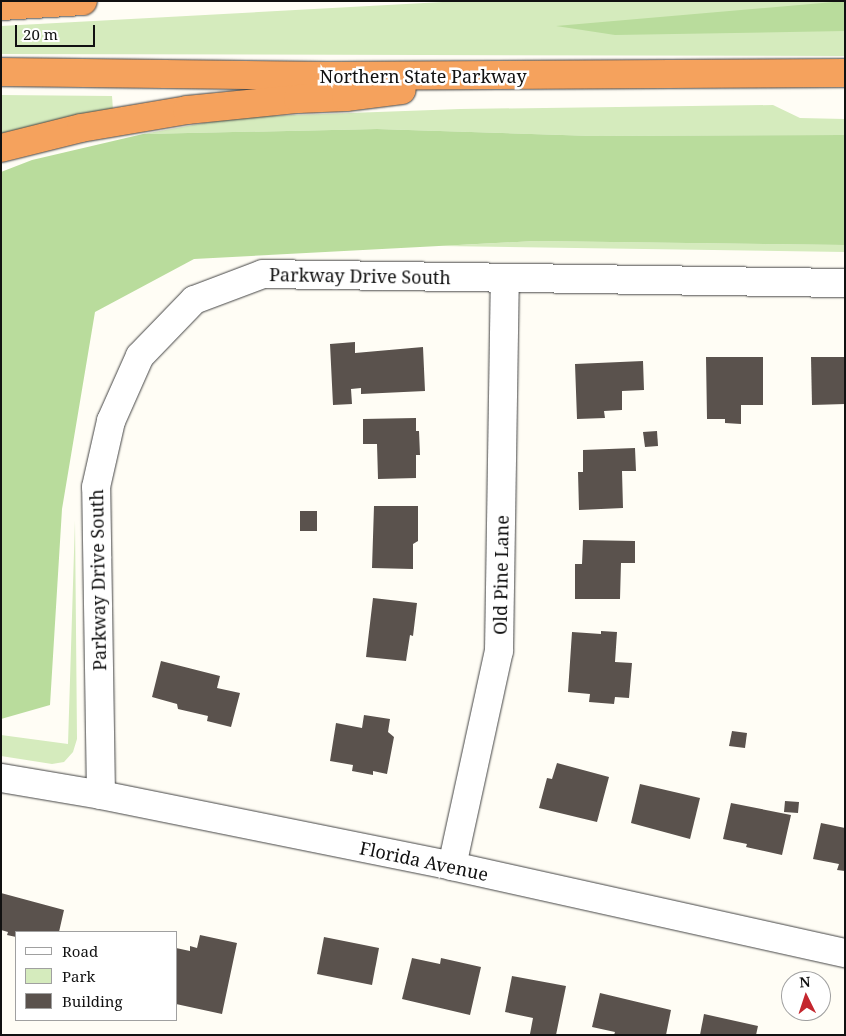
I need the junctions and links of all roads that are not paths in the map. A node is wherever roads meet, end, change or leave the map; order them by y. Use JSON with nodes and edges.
{"nodes":[{"id":1,"x":83,"y":1,"type":"edge"},
{"id":2,"x":1,"y":6,"type":"edge"},
{"id":3,"x":1,"y":72,"type":"edge"},
{"id":4,"x":845,"y":73,"type":"edge"},
{"id":5,"x":522,"y":75,"type":"junction"},
{"id":6,"x":1,"y":148,"type":"edge"},
{"id":7,"x":505,"y":278,"type":"junction"},
{"id":8,"x":845,"y":283,"type":"edge"},
{"id":9,"x":1,"y":778,"type":"edge"},
{"id":10,"x":101,"y":795,"type":"junction"},
{"id":11,"x":452,"y":866,"type":"junction"},
{"id":12,"x":845,"y":953,"type":"edge"}],
"edges":[{"from":1,"to":2,"type":"highway"},
{"from":3,"to":5,"type":"highway","name":"Northern State Parkway"},
{"from":4,"to":5,"type":"highway","name":"Northern State Parkway"},
{"from":5,"to":6,"type":"highway"},
{"from":7,"to":8,"type":"street","name":"Parkway Drive South"},
{"from":7,"to":10,"type":"street","name":"Parkway Drive South"},
{"from":7,"to":11,"type":"street","name":"Old Pine Lane"},
{"from":9,"to":10,"type":"street","name":"Florida Avenue"},
{"from":10,"to":11,"type":"street","name":"Florida Avenue"},
{"from":11,"to":12,"type":"street","name":"Florida Avenue"}]}
